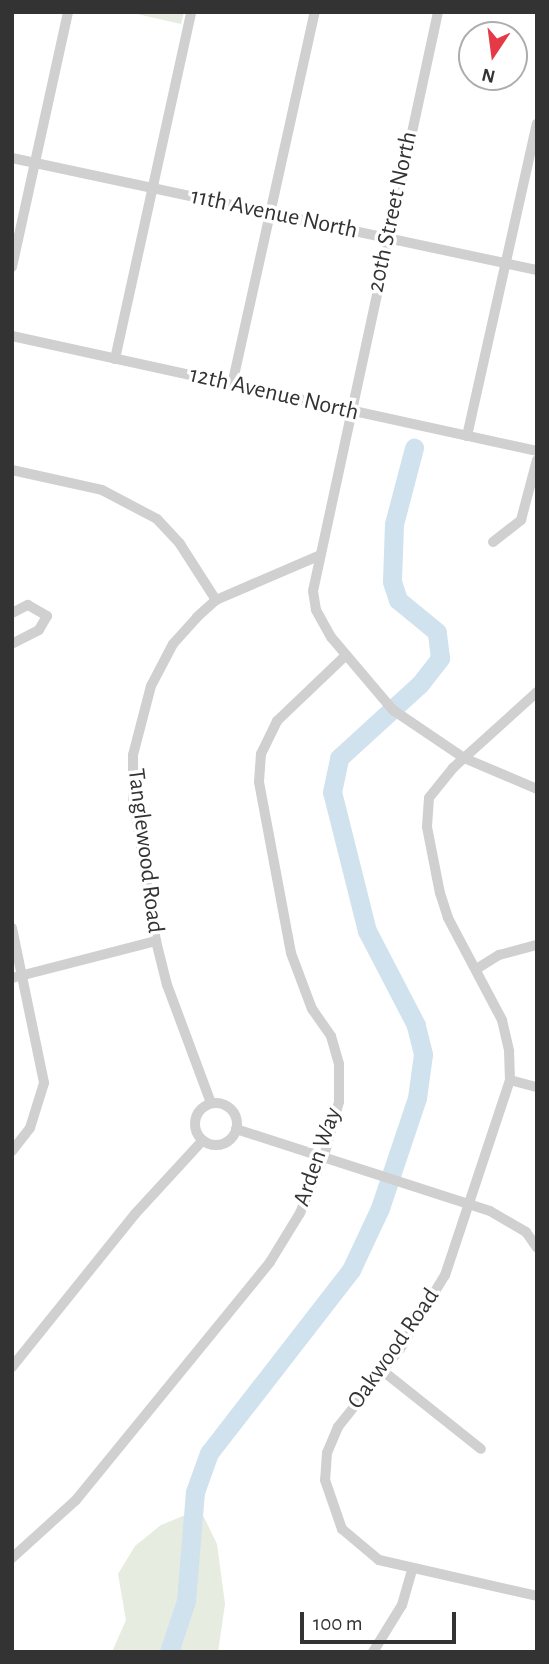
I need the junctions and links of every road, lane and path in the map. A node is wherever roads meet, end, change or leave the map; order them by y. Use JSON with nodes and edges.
{"nodes":[{"id":1,"x":68,"y":12,"type":"edge"},
{"id":2,"x":191,"y":12,"type":"edge"},
{"id":3,"x":315,"y":12,"type":"edge"},
{"id":4,"x":438,"y":12,"type":"edge"},
{"id":5,"x":537,"y":124,"type":"edge"},
{"id":6,"x":12,"y":158,"type":"edge"},
{"id":7,"x":35,"y":163,"type":"junction"},
{"id":8,"x":152,"y":188,"type":"junction"},
{"id":9,"x":271,"y":215,"type":"junction"},
{"id":10,"x":386,"y":238,"type":"junction"},
{"id":11,"x":506,"y":263,"type":"junction"},
{"id":12,"x":12,"y":267,"type":"edge"},
{"id":13,"x":537,"y":270,"type":"edge"},
{"id":14,"x":12,"y":336,"type":"edge"},
{"id":15,"x":115,"y":359,"type":"junction"},
{"id":16,"x":232,"y":385,"type":"junction"},
{"id":17,"x":350,"y":411,"type":"junction"},
{"id":18,"x":467,"y":436,"type":"junction"},
{"id":19,"x":537,"y":451,"type":"edge"},
{"id":20,"x":537,"y":460,"type":"edge"},
{"id":21,"x":12,"y":470,"type":"edge"},
{"id":22,"x":493,"y":542,"type":"dead end"},
{"id":23,"x":318,"y":556,"type":"junction"},
{"id":24,"x":216,"y":600,"type":"junction"},
{"id":25,"x":12,"y":613,"type":"edge"},
{"id":26,"x":12,"y":644,"type":"edge"},
{"id":27,"x":345,"y":656,"type":"junction"},
{"id":28,"x":537,"y":692,"type":"edge"},
{"id":29,"x":464,"y":758,"type":"junction"},
{"id":30,"x":537,"y":789,"type":"edge"},
{"id":31,"x":12,"y":928,"type":"edge"},
{"id":32,"x":156,"y":942,"type":"junction"},
{"id":33,"x":537,"y":945,"type":"edge"},
{"id":34,"x":478,"y":968,"type":"junction"},
{"id":35,"x":16,"y":977,"type":"edge"},
{"id":36,"x":510,"y":1080,"type":"junction"},
{"id":37,"x":537,"y":1087,"type":"edge"},
{"id":38,"x":211,"y":1103,"type":"junction"},
{"id":39,"x":236,"y":1129,"type":"junction"},
{"id":40,"x":202,"y":1140,"type":"junction"},
{"id":41,"x":12,"y":1151,"type":"edge"},
{"id":42,"x":324,"y":1156,"type":"junction"},
{"id":43,"x":471,"y":1204,"type":"junction"},
{"id":44,"x":537,"y":1248,"type":"edge"},
{"id":45,"x":12,"y":1367,"type":"edge"},
{"id":46,"x":383,"y":1371,"type":"junction"},
{"id":47,"x":481,"y":1449,"type":"dead end"},
{"id":48,"x":12,"y":1558,"type":"edge"},
{"id":49,"x":412,"y":1570,"type":"junction"},
{"id":50,"x":537,"y":1596,"type":"edge"},
{"id":51,"x":373,"y":1652,"type":"edge"}],
"edges":[{"from":1,"to":7,"type":"street"},
{"from":2,"to":8,"type":"street"},
{"from":3,"to":9,"type":"street"},
{"from":4,"to":10,"type":"street","name":"20th Street North"},
{"from":5,"to":11,"type":"street"},
{"from":6,"to":7,"type":"street","name":"11th Avenue North"},
{"from":7,"to":8,"type":"street","name":"11th Avenue North"},
{"from":7,"to":12,"type":"street"},
{"from":8,"to":9,"type":"street","name":"11th Avenue North"},
{"from":8,"to":15,"type":"street"},
{"from":9,"to":10,"type":"street","name":"11th Avenue North"},
{"from":9,"to":16,"type":"street"},
{"from":10,"to":11,"type":"street","name":"11th Avenue North"},
{"from":10,"to":17,"type":"street","name":"20th Street North"},
{"from":11,"to":13,"type":"street","name":"11th Avenue North"},
{"from":11,"to":18,"type":"street"},
{"from":14,"to":15,"type":"street","name":"12th Avenue North"},
{"from":15,"to":16,"type":"street","name":"12th Avenue North"},
{"from":16,"to":17,"type":"street","name":"12th Avenue North"},
{"from":17,"to":18,"type":"street","name":"12th Avenue North"},
{"from":17,"to":23,"type":"street","name":"20th Street North"},
{"from":18,"to":19,"type":"street","name":"12th Avenue North"},
{"from":20,"to":22,"type":"street"},
{"from":21,"to":24,"type":"street"},
{"from":23,"to":24,"type":"street","name":"Tanglewood Road"},
{"from":23,"to":27,"type":"street","name":"20th Street North"},
{"from":24,"to":32,"type":"street","name":"Tanglewood Road"},
{"from":25,"to":26,"type":"street"},
{"from":27,"to":29,"type":"street","name":"20th Street North"},
{"from":27,"to":42,"type":"street","name":"Arden Way"},
{"from":28,"to":29,"type":"street","name":"Oakwood Road"},
{"from":29,"to":30,"type":"street","name":"20th Street North"},
{"from":29,"to":34,"type":"street","name":"Oakwood Road"},
{"from":31,"to":35,"type":"street"},
{"from":32,"to":35,"type":"street"},
{"from":32,"to":38,"type":"street","name":"Tanglewood Road"},
{"from":33,"to":34,"type":"street"},
{"from":34,"to":36,"type":"street","name":"Oakwood Road"},
{"from":35,"to":41,"type":"street"},
{"from":36,"to":37,"type":"street"},
{"from":36,"to":43,"type":"street","name":"Oakwood Road"},
{"from":38,"to":39,"type":"street"},
{"from":38,"to":40,"type":"street"},
{"from":39,"to":40,"type":"street"},
{"from":39,"to":42,"type":"street"},
{"from":40,"to":45,"type":"street"},
{"from":42,"to":43,"type":"street"},
{"from":42,"to":48,"type":"street","name":"Arden Way"},
{"from":43,"to":44,"type":"street"},
{"from":43,"to":46,"type":"street","name":"Oakwood Road"},
{"from":46,"to":47,"type":"street"},
{"from":46,"to":49,"type":"street","name":"Oakwood Road"},
{"from":49,"to":50,"type":"street","name":"Oakwood Road"},
{"from":49,"to":51,"type":"street"}]}
